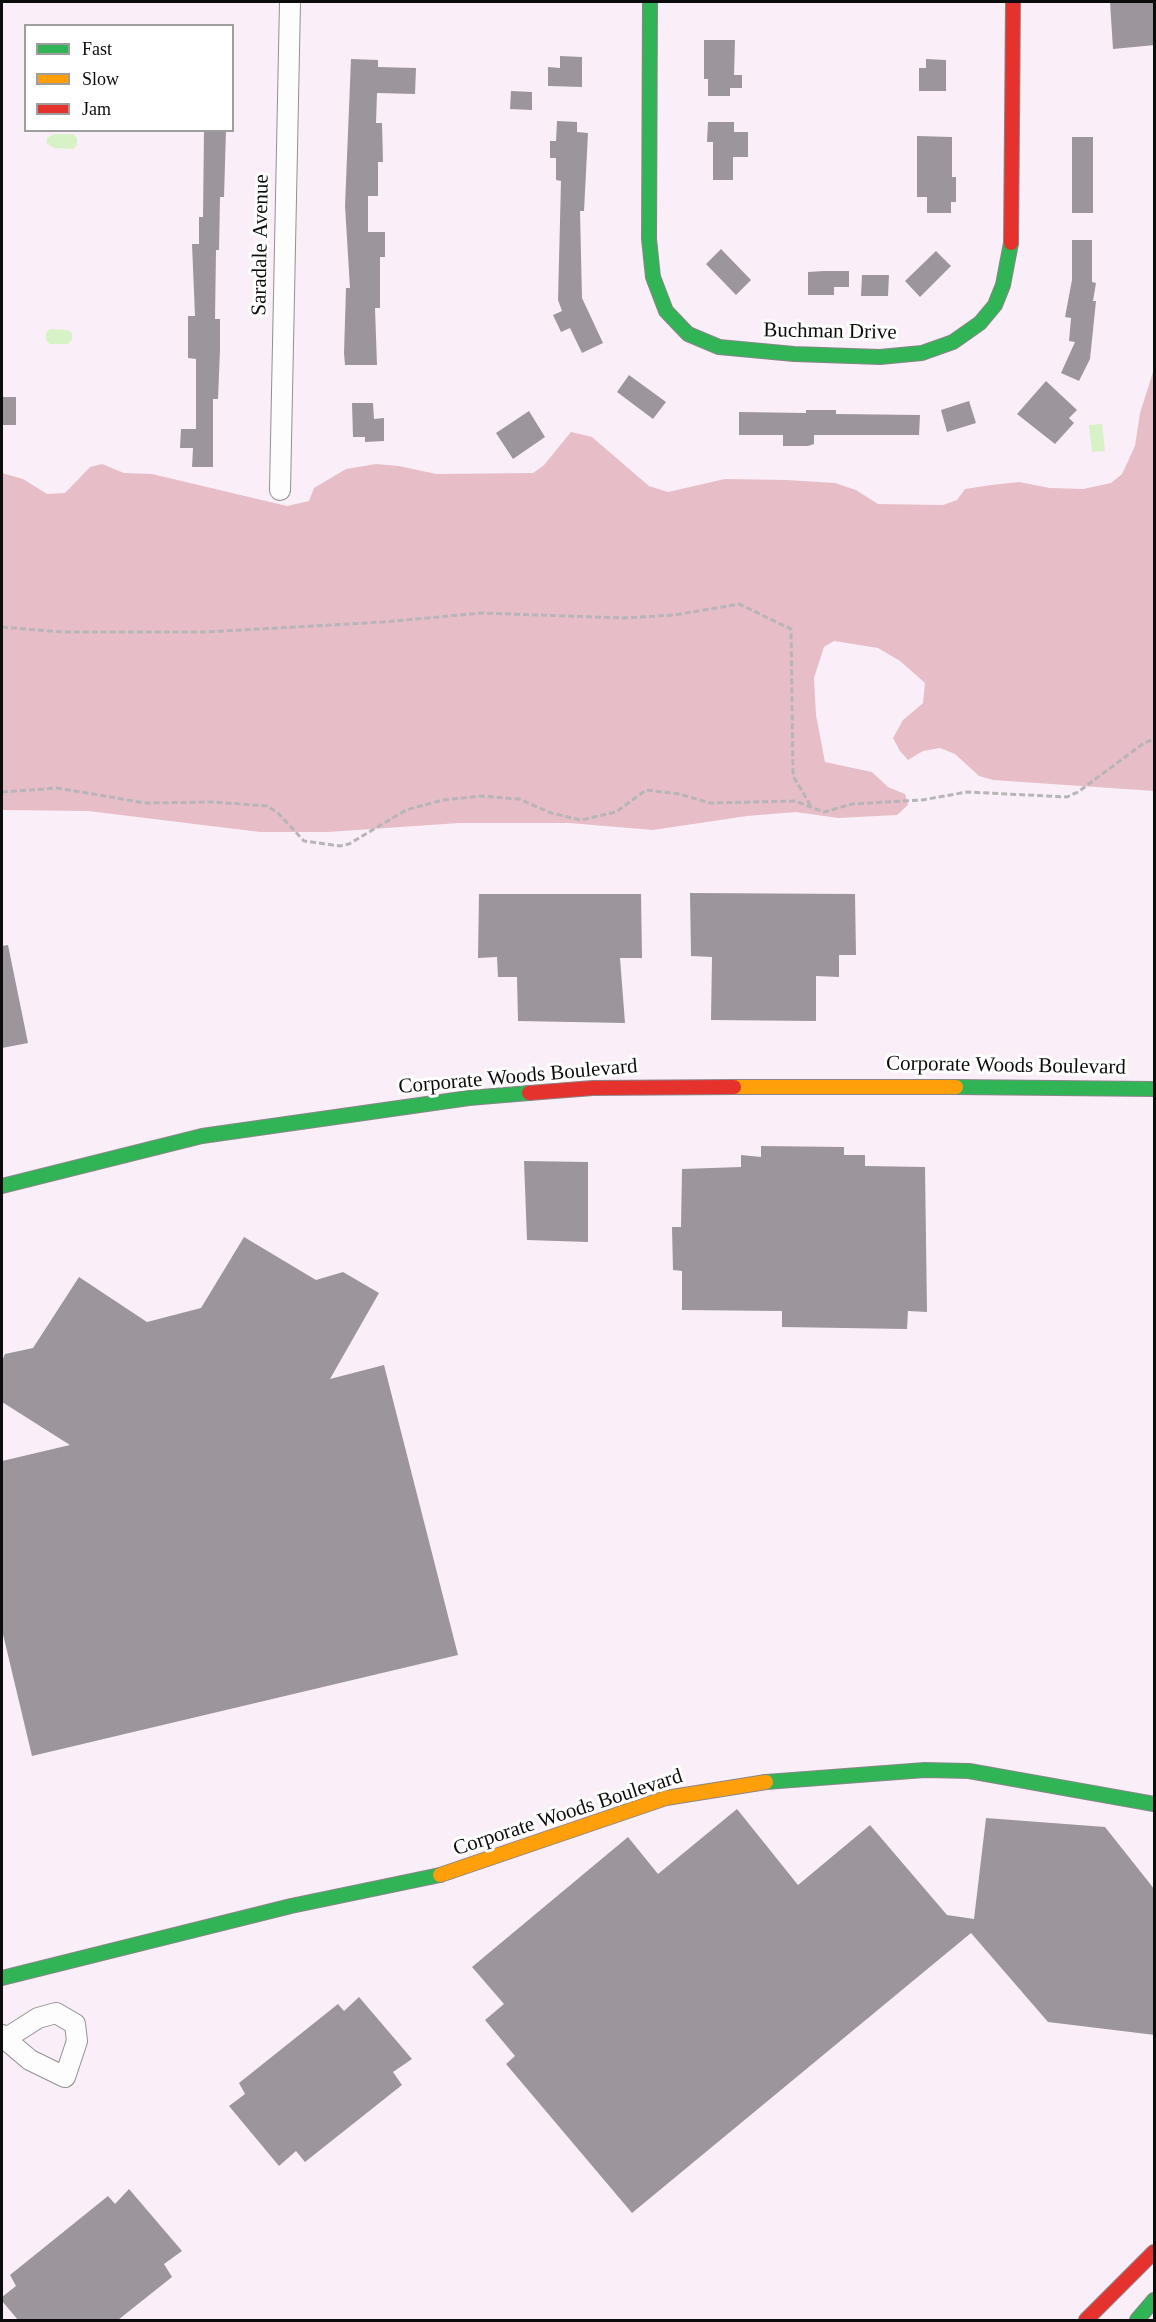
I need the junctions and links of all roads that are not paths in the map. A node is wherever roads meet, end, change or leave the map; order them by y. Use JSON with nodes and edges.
{"nodes":[{"id":1,"x":290,"y":2,"type":"edge"},
{"id":2,"x":650,"y":2,"type":"edge"},
{"id":3,"x":1013,"y":2,"type":"edge"},
{"id":4,"x":280,"y":490,"type":"dead end"},
{"id":5,"x":1155,"y":1089,"type":"edge"},
{"id":6,"x":2,"y":1186,"type":"edge"},
{"id":7,"x":1155,"y":1804,"type":"edge"},
{"id":8,"x":2,"y":1978,"type":"edge"},
{"id":9,"x":3,"y":2037,"type":"edge"},
{"id":10,"x":1155,"y":2252,"type":"edge"},
{"id":11,"x":1155,"y":2300,"type":"edge"},
{"id":12,"x":1086,"y":2320,"type":"edge"},
{"id":13,"x":1137,"y":2320,"type":"edge"}],
"edges":[{"from":1,"to":4,"type":"street","name":"Saradale Avenue"},
{"from":2,"to":3,"type":"main road","name":"Buchman Drive"},
{"from":5,"to":6,"type":"main road","name":"Corporate Woods Boulevard"},
{"from":7,"to":8,"type":"main road","name":"Corporate Woods Boulevard"},
{"from":9,"to":9,"type":"street"},
{"from":10,"to":12,"type":"main road"},
{"from":11,"to":13,"type":"main road"}]}
